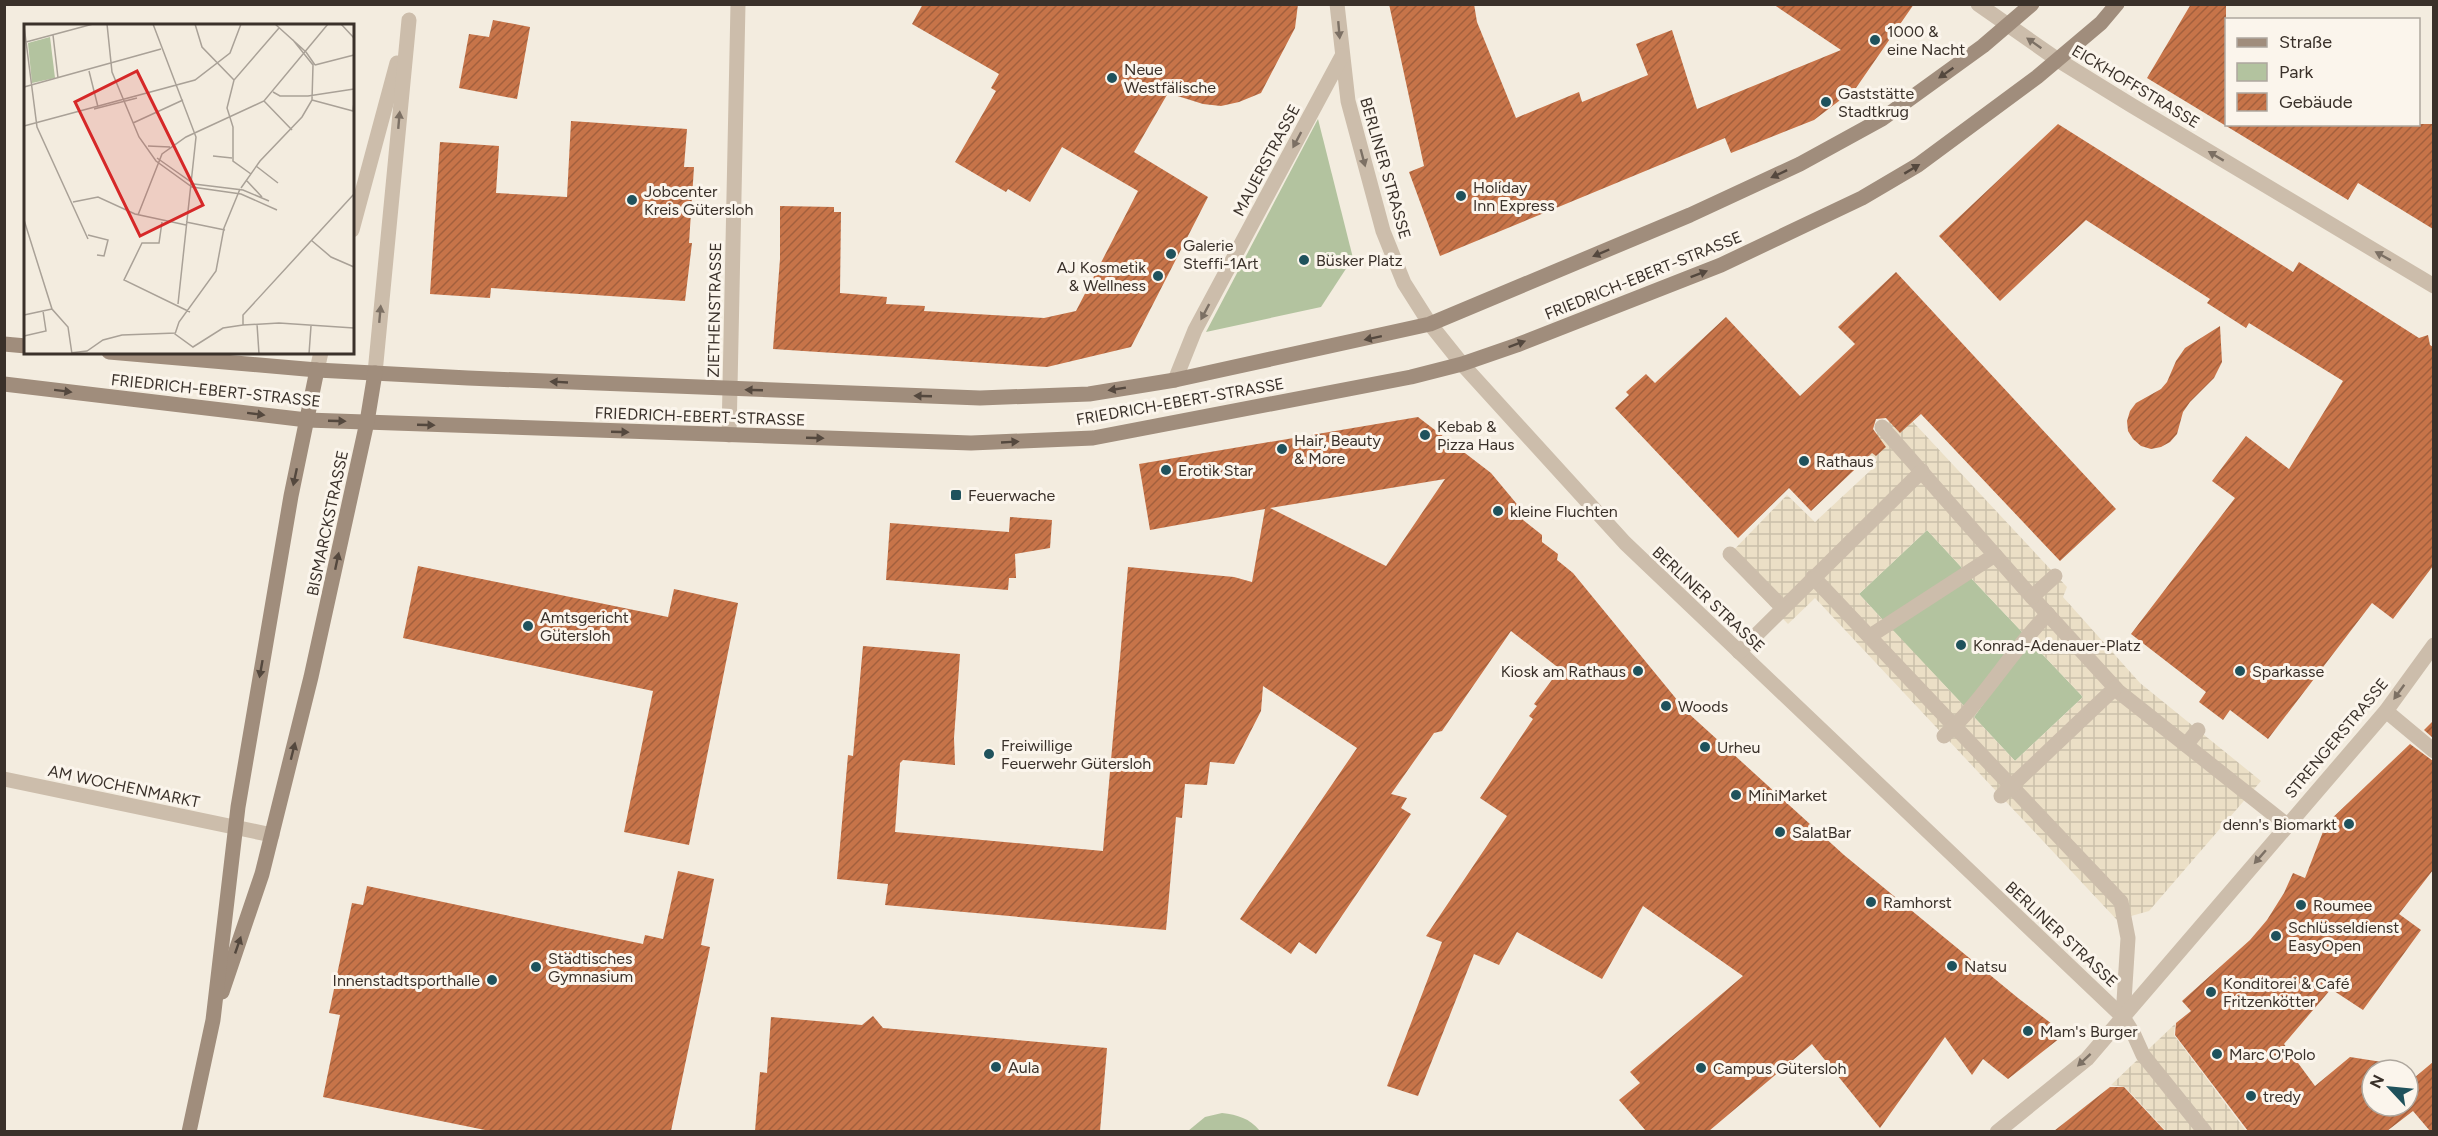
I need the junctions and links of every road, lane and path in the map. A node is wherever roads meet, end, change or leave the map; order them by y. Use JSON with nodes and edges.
{"nodes":[{"id":1,"x":738,"y":4,"type":"edge"},
{"id":2,"x":1337,"y":4,"type":"edge"},
{"id":3,"x":1978,"y":4,"type":"edge"},
{"id":4,"x":2032,"y":4,"type":"edge"},
{"id":5,"x":2117,"y":4,"type":"edge"},
{"id":6,"x":410,"y":12,"type":"edge"},
{"id":7,"x":2009,"y":26,"type":"junction"},
{"id":8,"x":1342,"y":56,"type":"junction"},
{"id":9,"x":2058,"y":60,"type":"junction"},
{"id":10,"x":354,"y":222,"type":"edge"},
{"id":11,"x":2433,"y":286,"type":"edge"},
{"id":12,"x":1430,"y":324,"type":"junction"},
{"id":13,"x":4,"y":344,"type":"edge"},
{"id":14,"x":24,"y":346,"type":"edge"},
{"id":15,"x":132,"y":354,"type":"edge"},
{"id":16,"x":321,"y":354,"type":"edge"},
{"id":17,"x":1462,"y":364,"type":"junction"},
{"id":18,"x":317,"y":370,"type":"junction"},
{"id":19,"x":375,"y":373,"type":"junction"},
{"id":20,"x":1175,"y":380,"type":"junction"},
{"id":21,"x":4,"y":384,"type":"edge"},
{"id":22,"x":730,"y":390,"type":"junction"},
{"id":23,"x":307,"y":420,"type":"junction"},
{"id":24,"x":367,"y":422,"type":"junction"},
{"id":25,"x":1882,"y":427,"type":"dead end"},
{"id":26,"x":729,"y":435,"type":"junction"},
{"id":27,"x":1922,"y":471,"type":"junction"},
{"id":28,"x":1730,"y":554,"type":"dead end"},
{"id":29,"x":1995,"y":555,"type":"junction"},
{"id":30,"x":2055,"y":576,"type":"dead end"},
{"id":31,"x":1813,"y":577,"type":"junction"},
{"id":32,"x":2032,"y":597,"type":"junction"},
{"id":33,"x":1783,"y":608,"type":"junction"},
{"id":34,"x":2048,"y":614,"type":"junction"},
{"id":35,"x":1870,"y":636,"type":"junction"},
{"id":36,"x":2433,"y":645,"type":"edge"},
{"id":37,"x":1739,"y":652,"type":"junction"},
{"id":38,"x":2115,"y":688,"type":"junction"},
{"id":39,"x":2386,"y":711,"type":"junction"},
{"id":40,"x":2198,"y":730,"type":"dead end"},
{"id":41,"x":1950,"y":731,"type":"junction"},
{"id":42,"x":2186,"y":745,"type":"junction"},
{"id":43,"x":2433,"y":751,"type":"edge"},
{"id":44,"x":4,"y":779,"type":"edge"},
{"id":45,"x":2006,"y":791,"type":"junction"},
{"id":46,"x":2287,"y":825,"type":"junction"},
{"id":47,"x":235,"y":828,"type":"junction"},
{"id":48,"x":272,"y":835,"type":"junction"},
{"id":49,"x":2123,"y":1017,"type":"junction"},
{"id":50,"x":213,"y":1020,"type":"junction"},
{"id":51,"x":189,"y":1131,"type":"edge"},
{"id":52,"x":1996,"y":1131,"type":"edge"},
{"id":53,"x":2205,"y":1131,"type":"edge"}],
"edges":[{"from":1,"to":22,"type":"street","name":"ZIETHENSTRASSE"},
{"from":2,"to":8,"type":"street","name":"BERLINER STRASSE","one_way":true},
{"from":3,"to":7,"type":"street","name":"EICKHOFFSTRASSE"},
{"from":4,"to":7,"type":"main road","name":"FRIEDRICH-EBERT-STRASSE"},
{"from":5,"to":9,"type":"main road","name":"FRIEDRICH-EBERT-STRASSE"},
{"from":6,"to":10,"type":"street","name":"BISMARCKSTRASSE"},
{"from":19,"to":6,"type":"street","name":"BISMARCKSTRASSE","one_way":true},
{"from":9,"to":7,"type":"street","name":"EICKHOFFSTRASSE","one_way":true},
{"from":7,"to":12,"type":"main road","name":"FRIEDRICH-EBERT-STRASSE","one_way":true},
{"from":8,"to":12,"type":"street","name":"BERLINER STRASSE","one_way":true},
{"from":8,"to":20,"type":"street","name":"MAUERSTRASSE","one_way":true},
{"from":11,"to":9,"type":"street","name":"EICKHOFFSTRASSE","one_way":true},
{"from":17,"to":9,"type":"main road","name":"FRIEDRICH-EBERT-STRASSE","one_way":true},
{"from":12,"to":17,"type":"street","name":"BERLINER STRASSE"},
{"from":12,"to":20,"type":"main road","name":"FRIEDRICH-EBERT-STRASSE","one_way":true},
{"from":13,"to":14,"type":"main road"},
{"from":15,"to":18,"type":"main road","name":"FRIEDRICH-EBERT-STRASSE"},
{"from":16,"to":18,"type":"street","name":"BISMARCKSTRASSE"},
{"from":26,"to":17,"type":"main road","name":"FRIEDRICH-EBERT-STRASSE","one_way":true},
{"from":17,"to":37,"type":"street","name":"BERLINER STRASSE"},
{"from":18,"to":19,"type":"main road","name":"FRIEDRICH-EBERT-STRASSE"},
{"from":18,"to":23,"type":"main road","name":"BISMARCKSTRASSE"},
{"from":22,"to":19,"type":"main road","name":"FRIEDRICH-EBERT-STRASSE","one_way":true},
{"from":19,"to":24,"type":"main road","name":"BISMARCKSTRASSE"},
{"from":20,"to":22,"type":"main road","name":"FRIEDRICH-EBERT-STRASSE","one_way":true},
{"from":21,"to":23,"type":"main road","name":"FRIEDRICH-EBERT-STRASSE","one_way":true},
{"from":22,"to":26,"type":"street","name":"ZIETHENSTRASSE"},
{"from":23,"to":24,"type":"main road","name":"FRIEDRICH-EBERT-STRASSE","one_way":true},
{"from":23,"to":47,"type":"main road","name":"BISMARCKSTRASSE","one_way":true},
{"from":24,"to":26,"type":"main road","name":"FRIEDRICH-EBERT-STRASSE","one_way":true},
{"from":48,"to":24,"type":"main road","name":"BISMARCKSTRASSE","one_way":true},
{"from":25,"to":27,"type":"street"},
{"from":27,"to":29,"type":"street"},
{"from":27,"to":31,"type":"street"},
{"from":28,"to":33,"type":"street"},
{"from":29,"to":32,"type":"street"},
{"from":29,"to":35,"type":"street"},
{"from":30,"to":32,"type":"street"},
{"from":31,"to":33,"type":"street"},
{"from":31,"to":35,"type":"street"},
{"from":32,"to":34,"type":"street"},
{"from":33,"to":37,"type":"street"},
{"from":34,"to":38,"type":"street"},
{"from":34,"to":41,"type":"street"},
{"from":35,"to":41,"type":"street"},
{"from":36,"to":39,"type":"street","name":"STRENGERSTRASSE","one_way":true},
{"from":37,"to":49,"type":"street","name":"BERLINER STRASSE"},
{"from":38,"to":42,"type":"street"},
{"from":38,"to":45,"type":"street"},
{"from":39,"to":43,"type":"street"},
{"from":39,"to":46,"type":"street","name":"STRENGERSTRASSE"},
{"from":40,"to":42,"type":"street"},
{"from":41,"to":45,"type":"street"},
{"from":42,"to":46,"type":"street"},
{"from":44,"to":47,"type":"street","name":"AM WOCHENMARKT"},
{"from":45,"to":49,"type":"street"},
{"from":46,"to":49,"type":"street","name":"STRENGERSTRASSE","one_way":true},
{"from":47,"to":48,"type":"street","name":"AM WOCHENMARKT"},
{"from":47,"to":50,"type":"main road","name":"BISMARCKSTRASSE"},
{"from":50,"to":48,"type":"main road","name":"BISMARCKSTRASSE","one_way":true},
{"from":49,"to":52,"type":"street","name":"STRENGERSTRASSE","one_way":true},
{"from":49,"to":53,"type":"street","name":"BERLINER STRASSE"},
{"from":50,"to":51,"type":"main road","name":"BISMARCKSTRASSE"}]}
